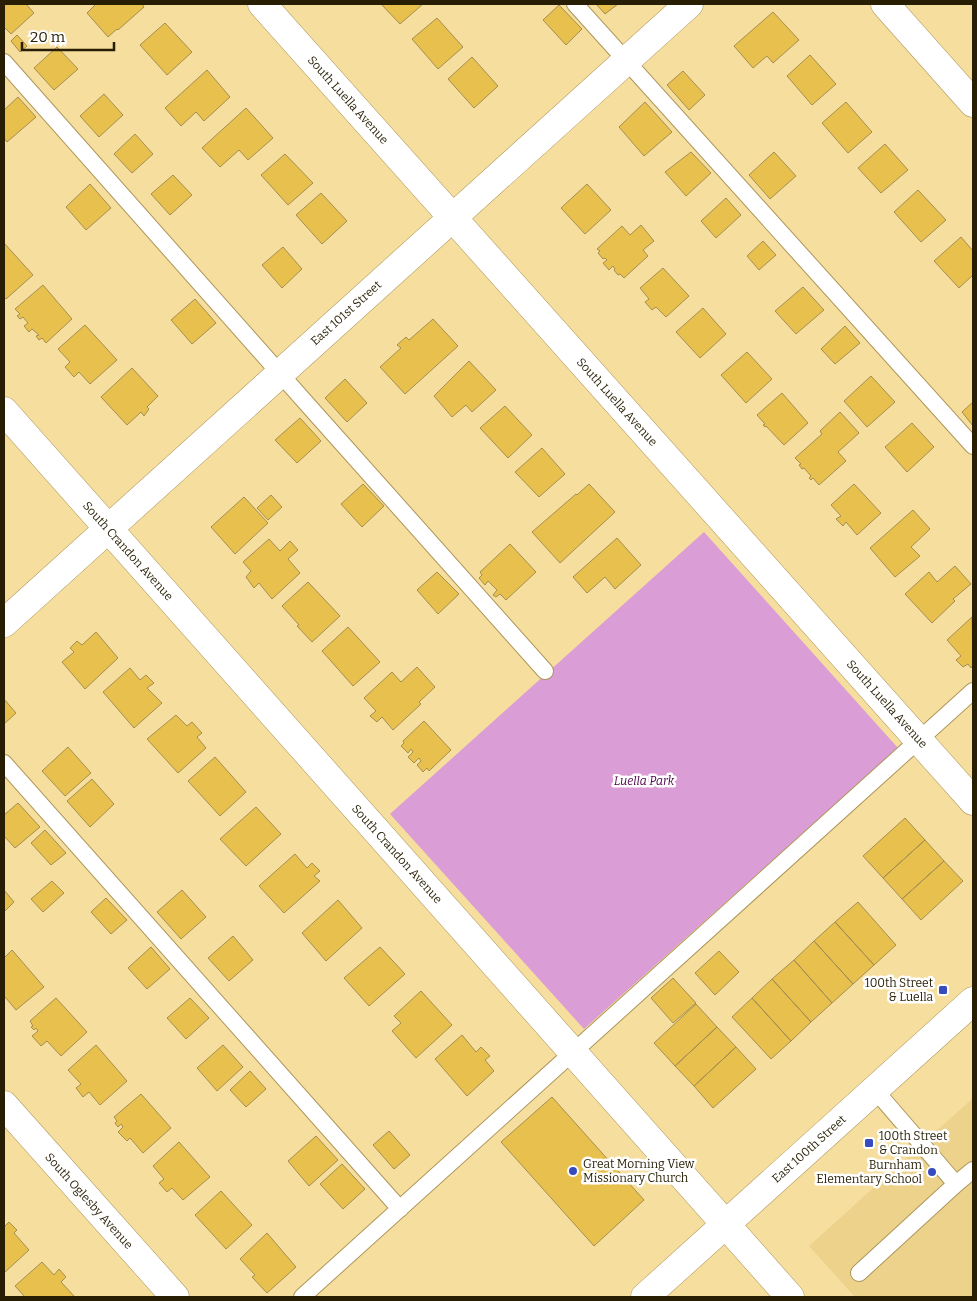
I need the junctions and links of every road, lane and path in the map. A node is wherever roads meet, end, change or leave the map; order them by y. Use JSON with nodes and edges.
{"nodes":[{"id":1,"x":262,"y":4,"type":"edge"},
{"id":2,"x":575,"y":4,"type":"edge"},
{"id":3,"x":689,"y":4,"type":"edge"},
{"id":4,"x":885,"y":4,"type":"edge"},
{"id":5,"x":626,"y":60,"type":"junction"},
{"id":6,"x":4,"y":62,"type":"edge"},
{"id":7,"x":973,"y":103,"type":"edge"},
{"id":8,"x":452,"y":218,"type":"junction"},
{"id":9,"x":280,"y":374,"type":"junction"},
{"id":10,"x":4,"y":411,"type":"edge"},
{"id":11,"x":973,"y":446,"type":"edge"},
{"id":12,"x":108,"y":529,"type":"junction"},
{"id":13,"x":4,"y":623,"type":"edge"},
{"id":14,"x":545,"y":671,"type":"dead end"},
{"id":15,"x":973,"y":690,"type":"edge"},
{"id":16,"x":919,"y":740,"type":"junction"},
{"id":17,"x":4,"y":763,"type":"edge"},
{"id":18,"x":973,"y":801,"type":"edge"},
{"id":19,"x":973,"y":1001,"type":"edge"},
{"id":20,"x":572,"y":1053,"type":"junction"},
{"id":21,"x":875,"y":1090,"type":"junction"},
{"id":22,"x":4,"y":1105,"type":"edge"},
{"id":23,"x":973,"y":1170,"type":"edge"},
{"id":24,"x":956,"y":1184,"type":"junction"},
{"id":25,"x":400,"y":1209,"type":"junction"},
{"id":26,"x":726,"y":1225,"type":"junction"},
{"id":27,"x":859,"y":1273,"type":"dead end"},
{"id":28,"x":175,"y":1297,"type":"edge"},
{"id":29,"x":302,"y":1297,"type":"edge"},
{"id":30,"x":645,"y":1297,"type":"edge"},
{"id":31,"x":790,"y":1297,"type":"edge"}],
"edges":[{"from":1,"to":8,"type":"street","name":"South Luella Avenue"},
{"from":2,"to":5,"type":"lane"},
{"from":3,"to":5,"type":"street","name":"East 101st Street"},
{"from":4,"to":7,"type":"street"},
{"from":5,"to":8,"type":"street","name":"East 101st Street"},
{"from":5,"to":11,"type":"lane"},
{"from":6,"to":9,"type":"lane"},
{"from":8,"to":9,"type":"street","name":"East 101st Street"},
{"from":8,"to":16,"type":"street","name":"South Luella Avenue"},
{"from":9,"to":12,"type":"street","name":"East 101st Street"},
{"from":9,"to":14,"type":"lane"},
{"from":10,"to":12,"type":"street","name":"South Crandon Avenue"},
{"from":12,"to":13,"type":"street","name":"East 101st Street"},
{"from":12,"to":20,"type":"street","name":"South Crandon Avenue"},
{"from":15,"to":16,"type":"lane"},
{"from":16,"to":18,"type":"street","name":"South Luella Avenue"},
{"from":16,"to":20,"type":"lane"},
{"from":17,"to":25,"type":"lane"},
{"from":19,"to":21,"type":"street","name":"East 100th Street"},
{"from":20,"to":25,"type":"lane"},
{"from":20,"to":26,"type":"street","name":"South Crandon Avenue"},
{"from":21,"to":24,"type":"lane"},
{"from":21,"to":26,"type":"street","name":"East 100th Street"},
{"from":22,"to":28,"type":"street","name":"South Oglesby Avenue"},
{"from":23,"to":24,"type":"lane"},
{"from":24,"to":27,"type":"lane"},
{"from":25,"to":29,"type":"lane"},
{"from":26,"to":30,"type":"street","name":"East 100th Street"},
{"from":26,"to":31,"type":"street","name":"South Crandon Avenue"}]}
